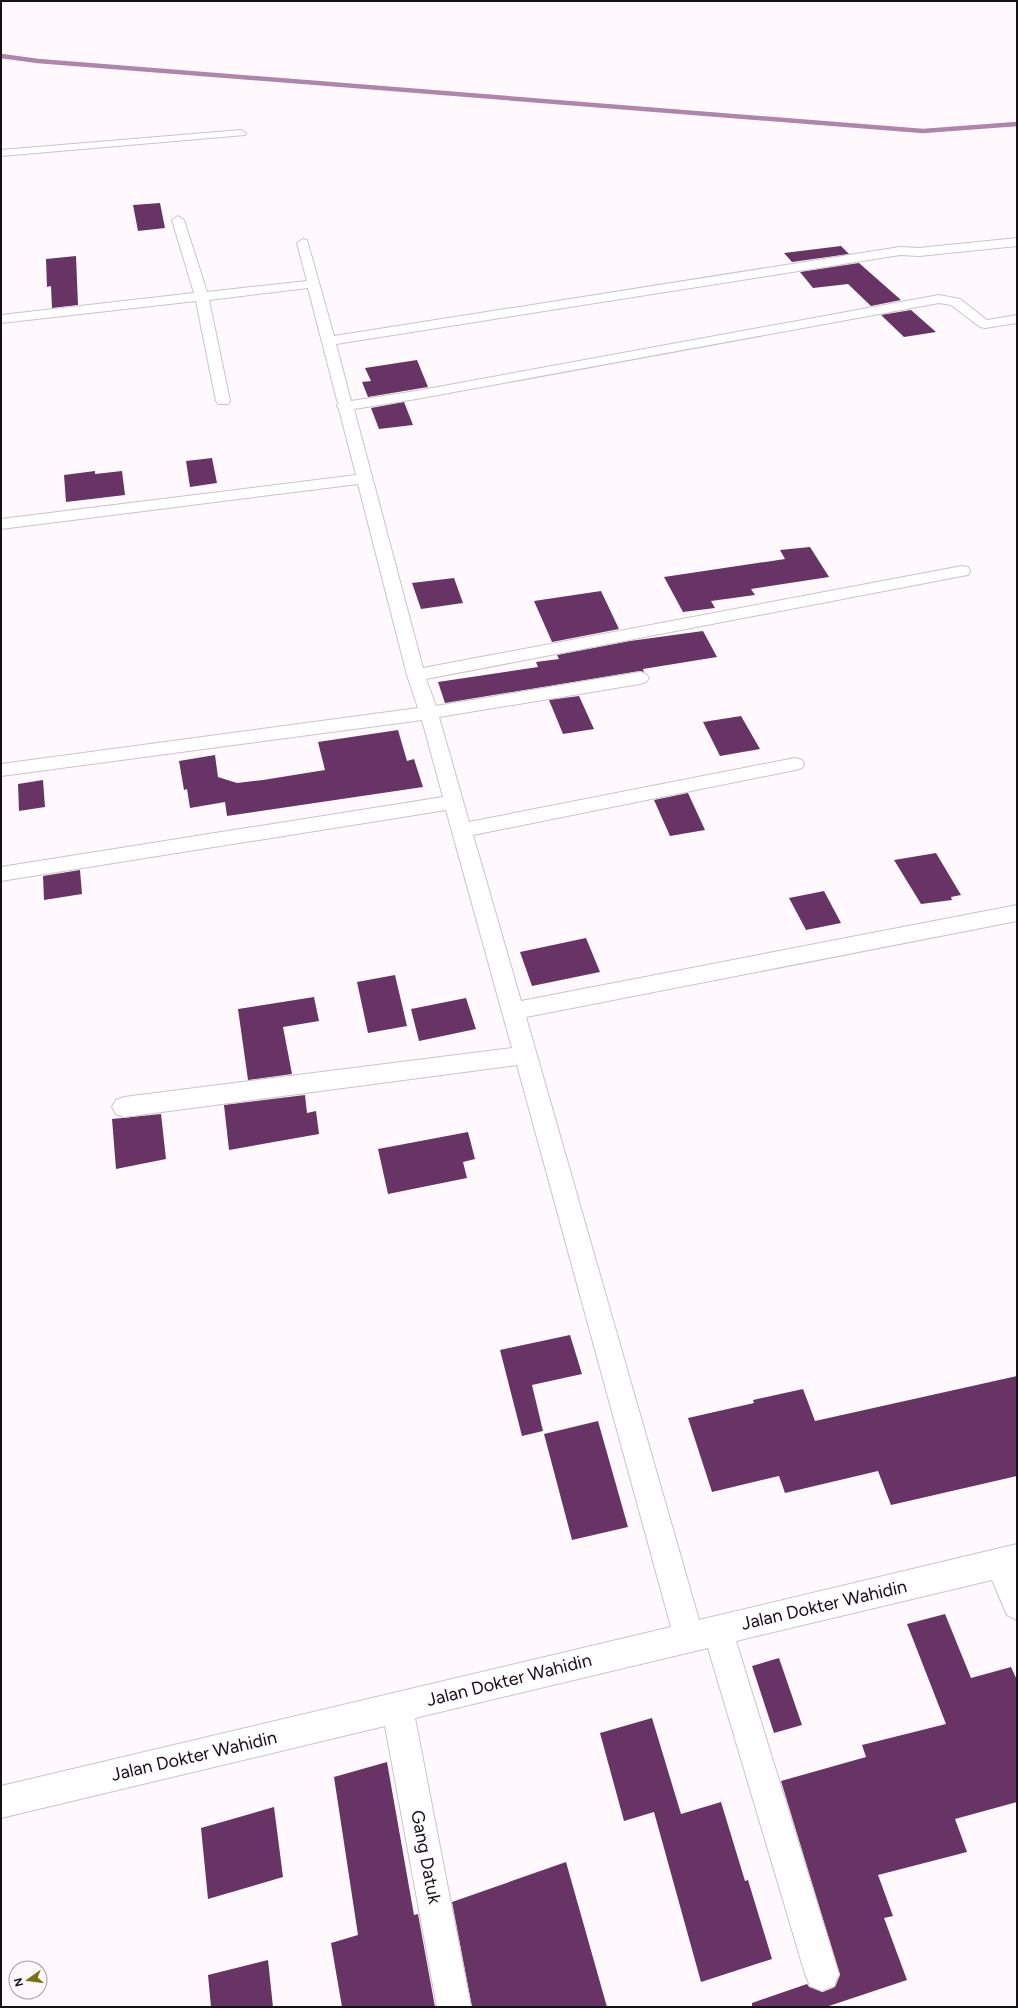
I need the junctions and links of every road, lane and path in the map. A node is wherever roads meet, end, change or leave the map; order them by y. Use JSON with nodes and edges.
{"nodes":[{"id":1,"x":241,"y":132,"type":"dead end"},
{"id":2,"x":1,"y":153,"type":"edge"},
{"id":3,"x":178,"y":220,"type":"dead end"},
{"id":4,"x":1017,"y":242,"type":"edge"},
{"id":5,"x":303,"y":243,"type":"dead end"},
{"id":6,"x":314,"y":284,"type":"junction"},
{"id":7,"x":202,"y":297,"type":"junction"},
{"id":8,"x":1,"y":319,"type":"edge"},
{"id":9,"x":1017,"y":319,"type":"edge"},
{"id":10,"x":328,"y":341,"type":"junction"},
{"id":11,"x":224,"y":401,"type":"dead end"},
{"id":12,"x":344,"y":406,"type":"junction"},
{"id":13,"x":365,"y":479,"type":"junction"},
{"id":14,"x":1,"y":524,"type":"edge"},
{"id":15,"x":962,"y":571,"type":"dead end"},
{"id":16,"x":416,"y":675,"type":"junction"},
{"id":17,"x":640,"y":678,"type":"dead end"},
{"id":18,"x":429,"y":713,"type":"junction"},
{"id":19,"x":796,"y":764,"type":"dead end"},
{"id":20,"x":1,"y":770,"type":"edge"},
{"id":21,"x":454,"y":802,"type":"junction"},
{"id":22,"x":462,"y":830,"type":"junction"},
{"id":23,"x":1,"y":874,"type":"edge"},
{"id":24,"x":1017,"y":913,"type":"edge"},
{"id":25,"x":512,"y":1011,"type":"junction"},
{"id":26,"x":525,"y":1055,"type":"junction"},
{"id":27,"x":124,"y":1107,"type":"dead end"},
{"id":28,"x":1009,"y":1561,"type":"edge"},
{"id":29,"x":1017,"y":1605,"type":"edge"},
{"id":30,"x":718,"y":1630,"type":"junction"},
{"id":31,"x":689,"y":1637,"type":"junction"},
{"id":32,"x":397,"y":1707,"type":"junction"},
{"id":33,"x":1,"y":1802,"type":"edge"},
{"id":34,"x":822,"y":1974,"type":"dead end"},
{"id":35,"x":454,"y":2007,"type":"edge"}],
"edges":[{"from":1,"to":2,"type":"street"},
{"from":3,"to":7,"type":"street"},
{"from":4,"to":10,"type":"street"},
{"from":5,"to":6,"type":"street"},
{"from":6,"to":7,"type":"street"},
{"from":6,"to":10,"type":"street"},
{"from":7,"to":8,"type":"street"},
{"from":7,"to":11,"type":"street"},
{"from":9,"to":12,"type":"street"},
{"from":10,"to":12,"type":"street"},
{"from":12,"to":13,"type":"street"},
{"from":13,"to":14,"type":"street"},
{"from":13,"to":16,"type":"street"},
{"from":15,"to":16,"type":"street"},
{"from":16,"to":18,"type":"street"},
{"from":17,"to":18,"type":"street"},
{"from":18,"to":20,"type":"street"},
{"from":18,"to":21,"type":"street"},
{"from":19,"to":22,"type":"street"},
{"from":21,"to":22,"type":"street"},
{"from":21,"to":23,"type":"street"},
{"from":22,"to":25,"type":"street"},
{"from":24,"to":25,"type":"street"},
{"from":25,"to":26,"type":"street"},
{"from":26,"to":27,"type":"street"},
{"from":26,"to":31,"type":"street"},
{"from":28,"to":29,"type":"street"},
{"from":28,"to":30,"type":"street","name":"Jalan Dokter Wahidin"},
{"from":30,"to":31,"type":"street","name":"Jalan Dokter Wahidin"},
{"from":30,"to":34,"type":"street"},
{"from":31,"to":32,"type":"street","name":"Jalan Dokter Wahidin"},
{"from":32,"to":33,"type":"street","name":"Jalan Dokter Wahidin"},
{"from":32,"to":35,"type":"street","name":"Gang Datuk"}]}
